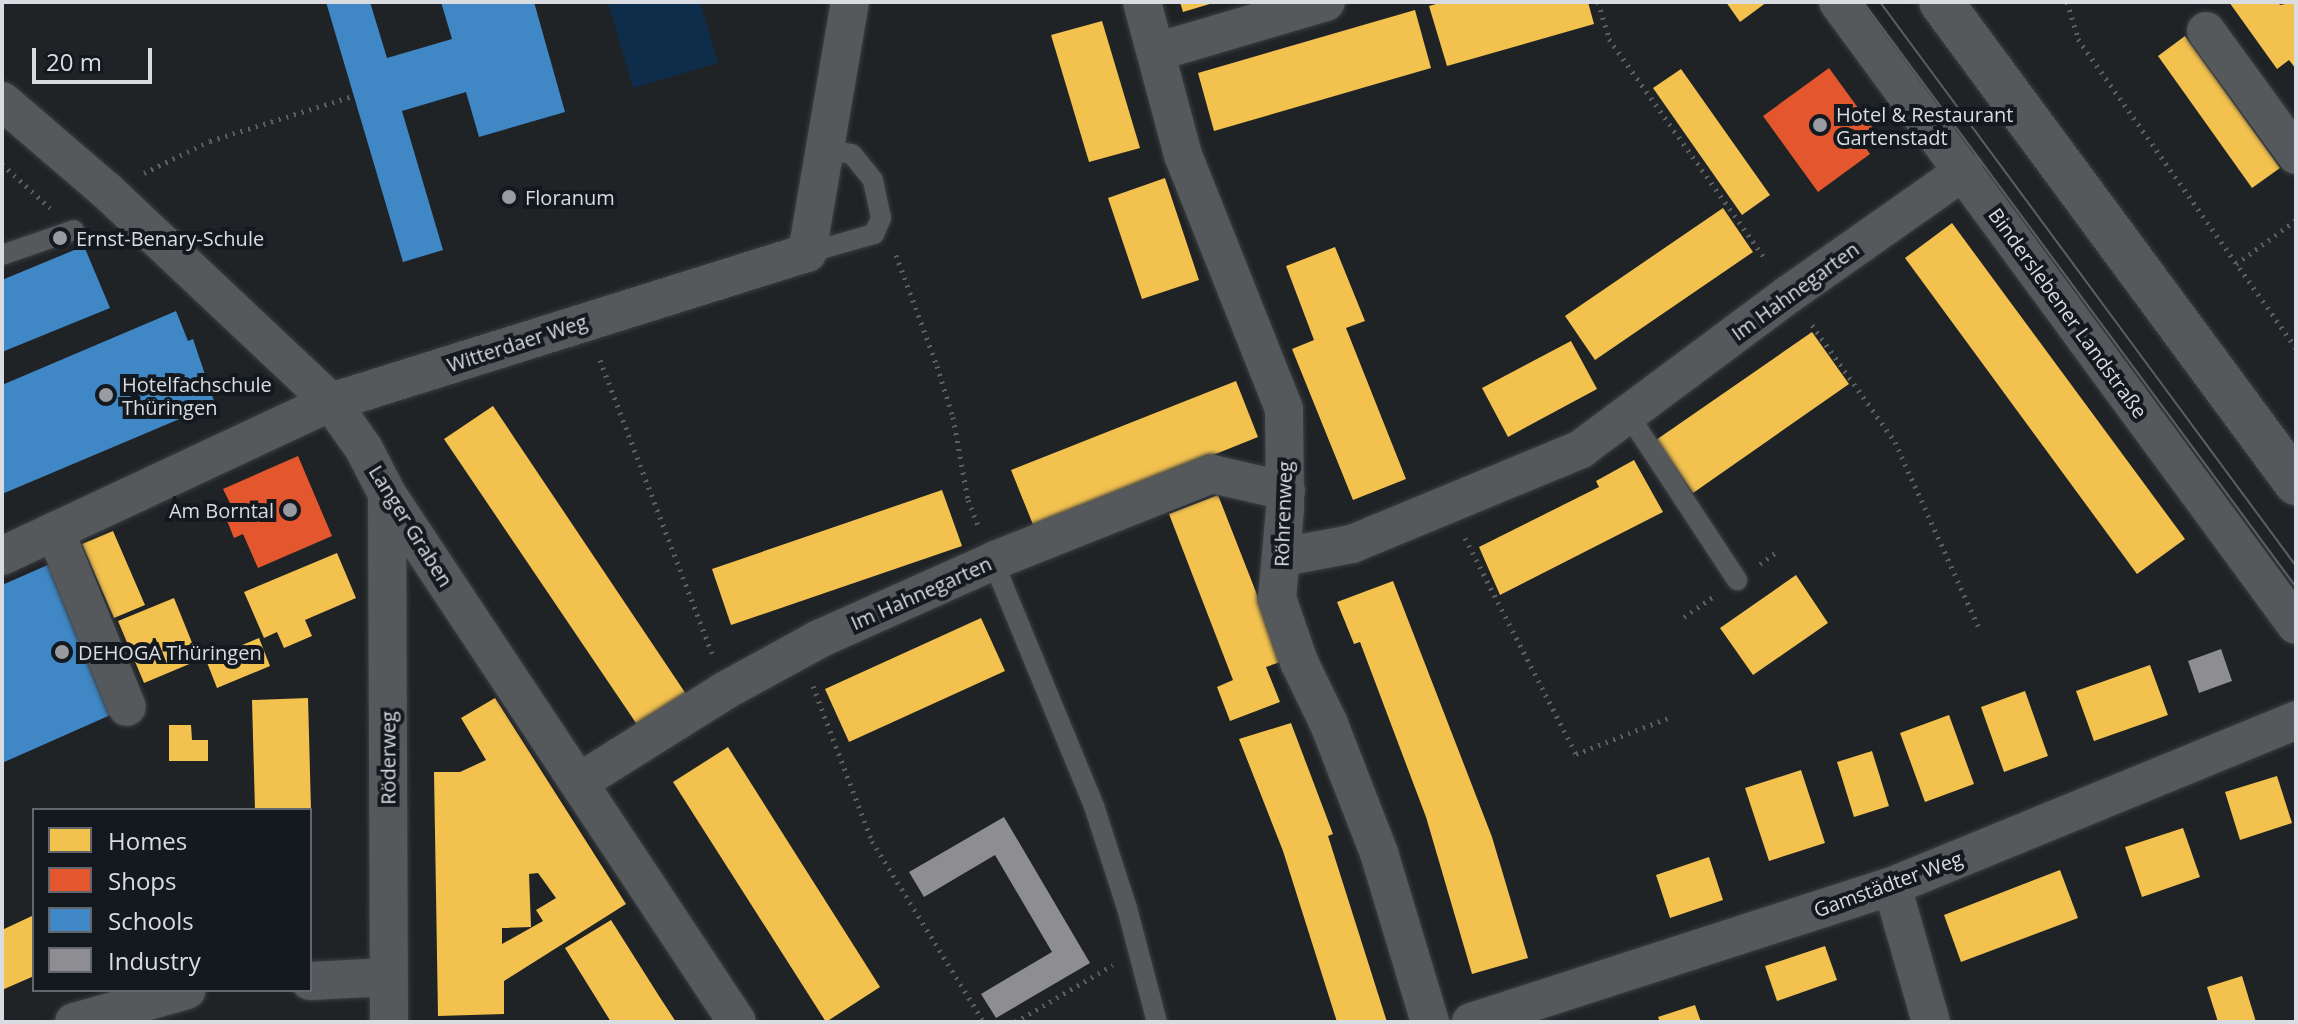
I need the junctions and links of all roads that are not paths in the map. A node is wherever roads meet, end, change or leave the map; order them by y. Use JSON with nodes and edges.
{"nodes":[{"id":1,"x":850,"y":2,"type":"edge"},
{"id":2,"x":1142,"y":2,"type":"edge"},
{"id":3,"x":1326,"y":2,"type":"edge"},
{"id":4,"x":1838,"y":2,"type":"edge"},
{"id":5,"x":1941,"y":2,"type":"edge"},
{"id":6,"x":2206,"y":31,"type":"dead end"},
{"id":7,"x":1156,"y":52,"type":"junction"},
{"id":8,"x":2,"y":101,"type":"edge"},
{"id":9,"x":825,"y":149,"type":"junction"},
{"id":10,"x":2296,"y":155,"type":"edge"},
{"id":11,"x":1964,"y":171,"type":"junction"},
{"id":12,"x":74,"y":230,"type":"road end"},
{"id":13,"x":807,"y":253,"type":"junction"},
{"id":14,"x":2,"y":255,"type":"edge"},
{"id":15,"x":331,"y":402,"type":"junction"},
{"id":16,"x":1628,"y":414,"type":"junction"},
{"id":17,"x":2296,"y":483,"type":"edge"},
{"id":18,"x":1286,"y":491,"type":"junction"},
{"id":19,"x":387,"y":494,"type":"junction"},
{"id":20,"x":55,"y":531,"type":"junction"},
{"id":21,"x":2,"y":556,"type":"edge"},
{"id":22,"x":1283,"y":557,"type":"junction"},
{"id":23,"x":993,"y":561,"type":"junction"},
{"id":24,"x":1737,"y":580,"type":"dead end"},
{"id":25,"x":2296,"y":625,"type":"edge"},
{"id":26,"x":127,"y":707,"type":"dead end"},
{"id":27,"x":2296,"y":720,"type":"edge"},
{"id":28,"x":581,"y":781,"type":"junction"},
{"id":29,"x":1892,"y":886,"type":"junction"},
{"id":30,"x":388,"y":977,"type":"junction"},
{"id":31,"x":312,"y":981,"type":"edge"},
{"id":32,"x":180,"y":992,"type":"edge"},
{"id":33,"x":74,"y":1022,"type":"edge"},
{"id":34,"x":389,"y":1022,"type":"edge"},
{"id":35,"x":737,"y":1022,"type":"edge"},
{"id":36,"x":1157,"y":1022,"type":"edge"},
{"id":37,"x":1430,"y":1022,"type":"edge"},
{"id":38,"x":1471,"y":1022,"type":"edge"},
{"id":39,"x":1931,"y":1022,"type":"edge"}],
"edges":[{"from":1,"to":9,"type":"street"},
{"from":2,"to":7,"type":"street","name":"Röhrenweg"},
{"from":3,"to":7,"type":"street"},
{"from":4,"to":11,"type":"street","name":"Binderslebener Landstraße"},
{"from":5,"to":17,"type":"main road"},
{"from":6,"to":10,"type":"street"},
{"from":7,"to":18,"type":"street","name":"Röhrenweg"},
{"from":8,"to":15,"type":"street","name":"Langer Graben"},
{"from":9,"to":13,"type":"street"},
{"from":9,"to":13,"type":"lane"},
{"from":11,"to":16,"type":"street","name":"Im Hahnegarten"},
{"from":11,"to":25,"type":"street","name":"Binderslebener Landstraße"},
{"from":12,"to":14,"type":"lane"},
{"from":13,"to":15,"type":"street","name":"Witterdaer Weg"},
{"from":15,"to":19,"type":"street","name":"Langer Graben"},
{"from":15,"to":20,"type":"street","name":"Witterdaer Weg"},
{"from":16,"to":22,"type":"street","name":"Im Hahnegarten"},
{"from":16,"to":24,"type":"lane"},
{"from":18,"to":22,"type":"street","name":"Röhrenweg"},
{"from":18,"to":23,"type":"street","name":"Im Hahnegarten"},
{"from":19,"to":28,"type":"street","name":"Langer Graben"},
{"from":19,"to":30,"type":"street","name":"Röderweg"},
{"from":20,"to":21,"type":"street","name":"Witterdaer Weg"},
{"from":20,"to":26,"type":"street"},
{"from":22,"to":37,"type":"street","name":"Röhrenweg"},
{"from":23,"to":28,"type":"street","name":"Im Hahnegarten"},
{"from":23,"to":36,"type":"lane"},
{"from":27,"to":29,"type":"street","name":"Gamstädter Weg"},
{"from":28,"to":35,"type":"street","name":"Langer Graben"},
{"from":29,"to":38,"type":"street","name":"Gamstädter Weg"},
{"from":29,"to":39,"type":"street"},
{"from":30,"to":31,"type":"street"},
{"from":30,"to":34,"type":"street","name":"Röderweg"},
{"from":32,"to":33,"type":"street"}]}
